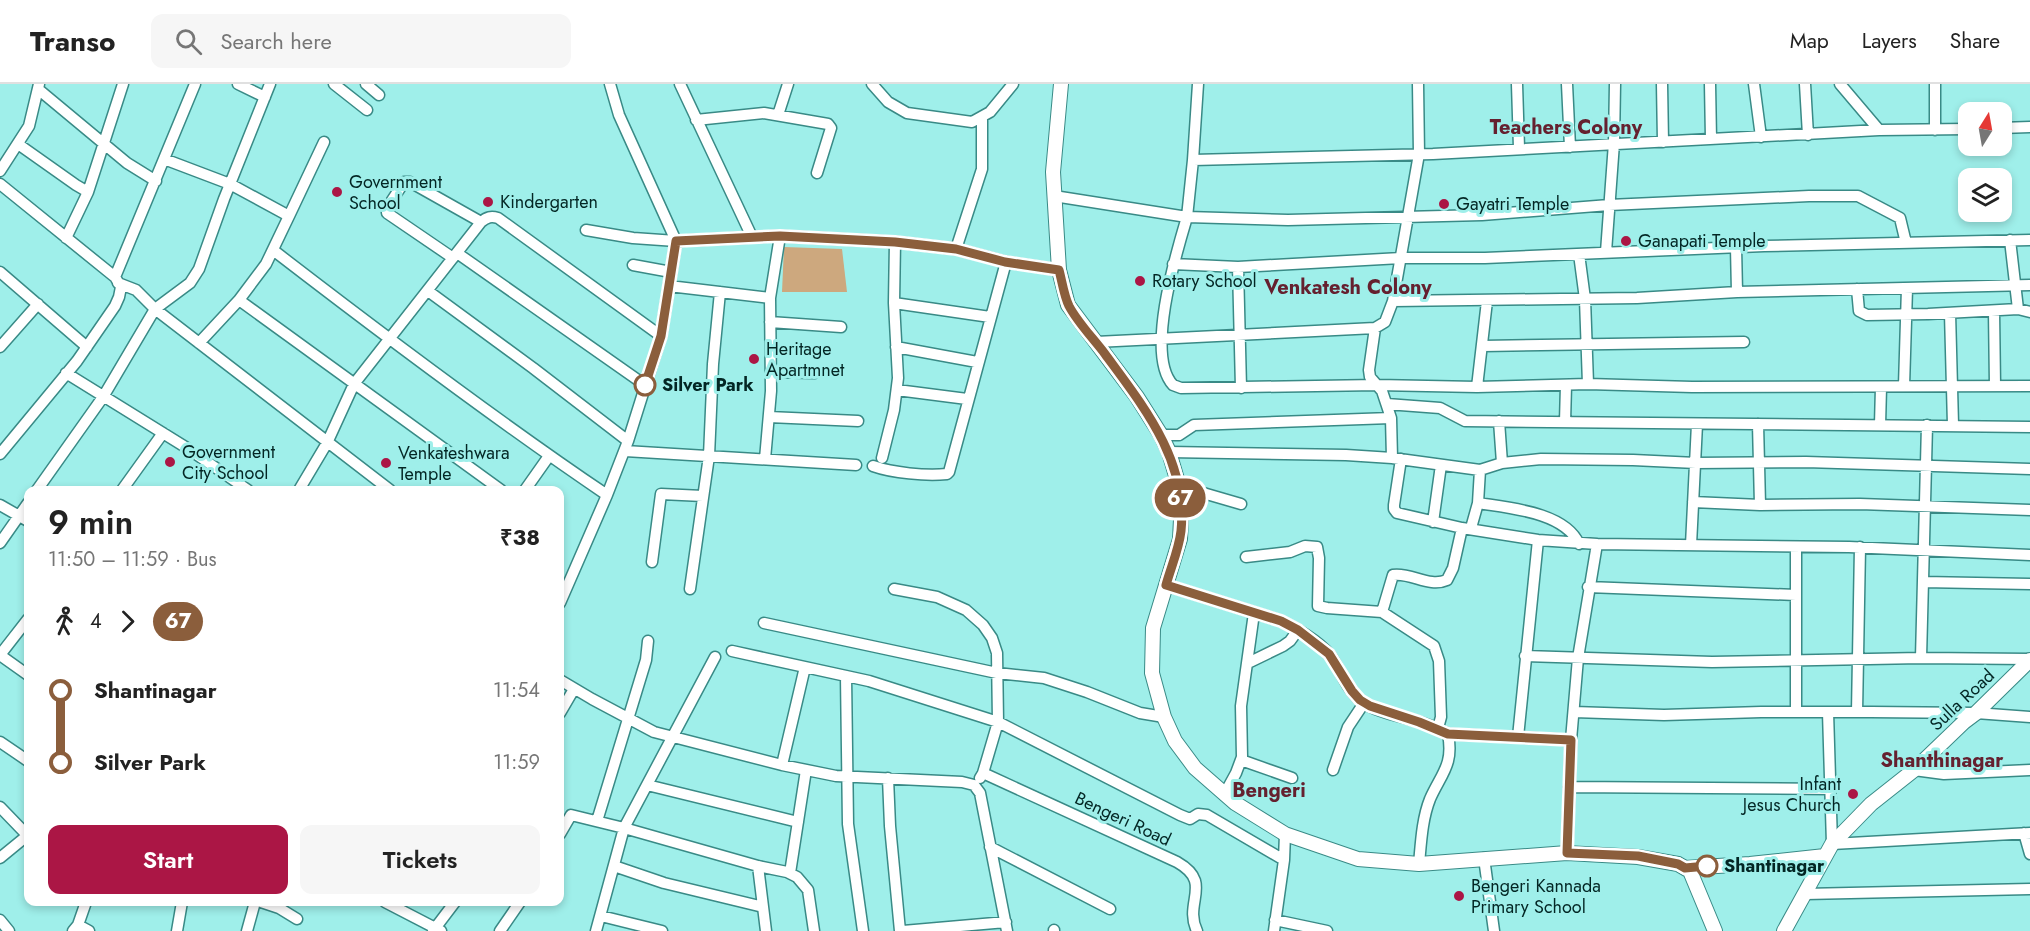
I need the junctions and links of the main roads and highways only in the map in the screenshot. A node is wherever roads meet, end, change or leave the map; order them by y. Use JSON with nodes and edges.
{"nodes":[{"id":1,"x":1061,"y":84,"type":"edge"},
{"id":2,"x":2030,"y":659,"type":"edge"},
{"id":3,"x":1829,"y":850,"type":"junction"},
{"id":4,"x":1685,"y":868,"type":"junction"},
{"id":5,"x":1715,"y":931,"type":"edge"},
{"id":6,"x":1784,"y":931,"type":"edge"}],
"edges":[{"from":1,"to":4,"type":"main road"},
{"from":2,"to":3,"type":"main road","name":"Sulla Road"},
{"from":3,"to":4,"type":"main road"},
{"from":3,"to":6,"type":"main road","name":"Sulla Road"},
{"from":4,"to":5,"type":"main road"}]}
